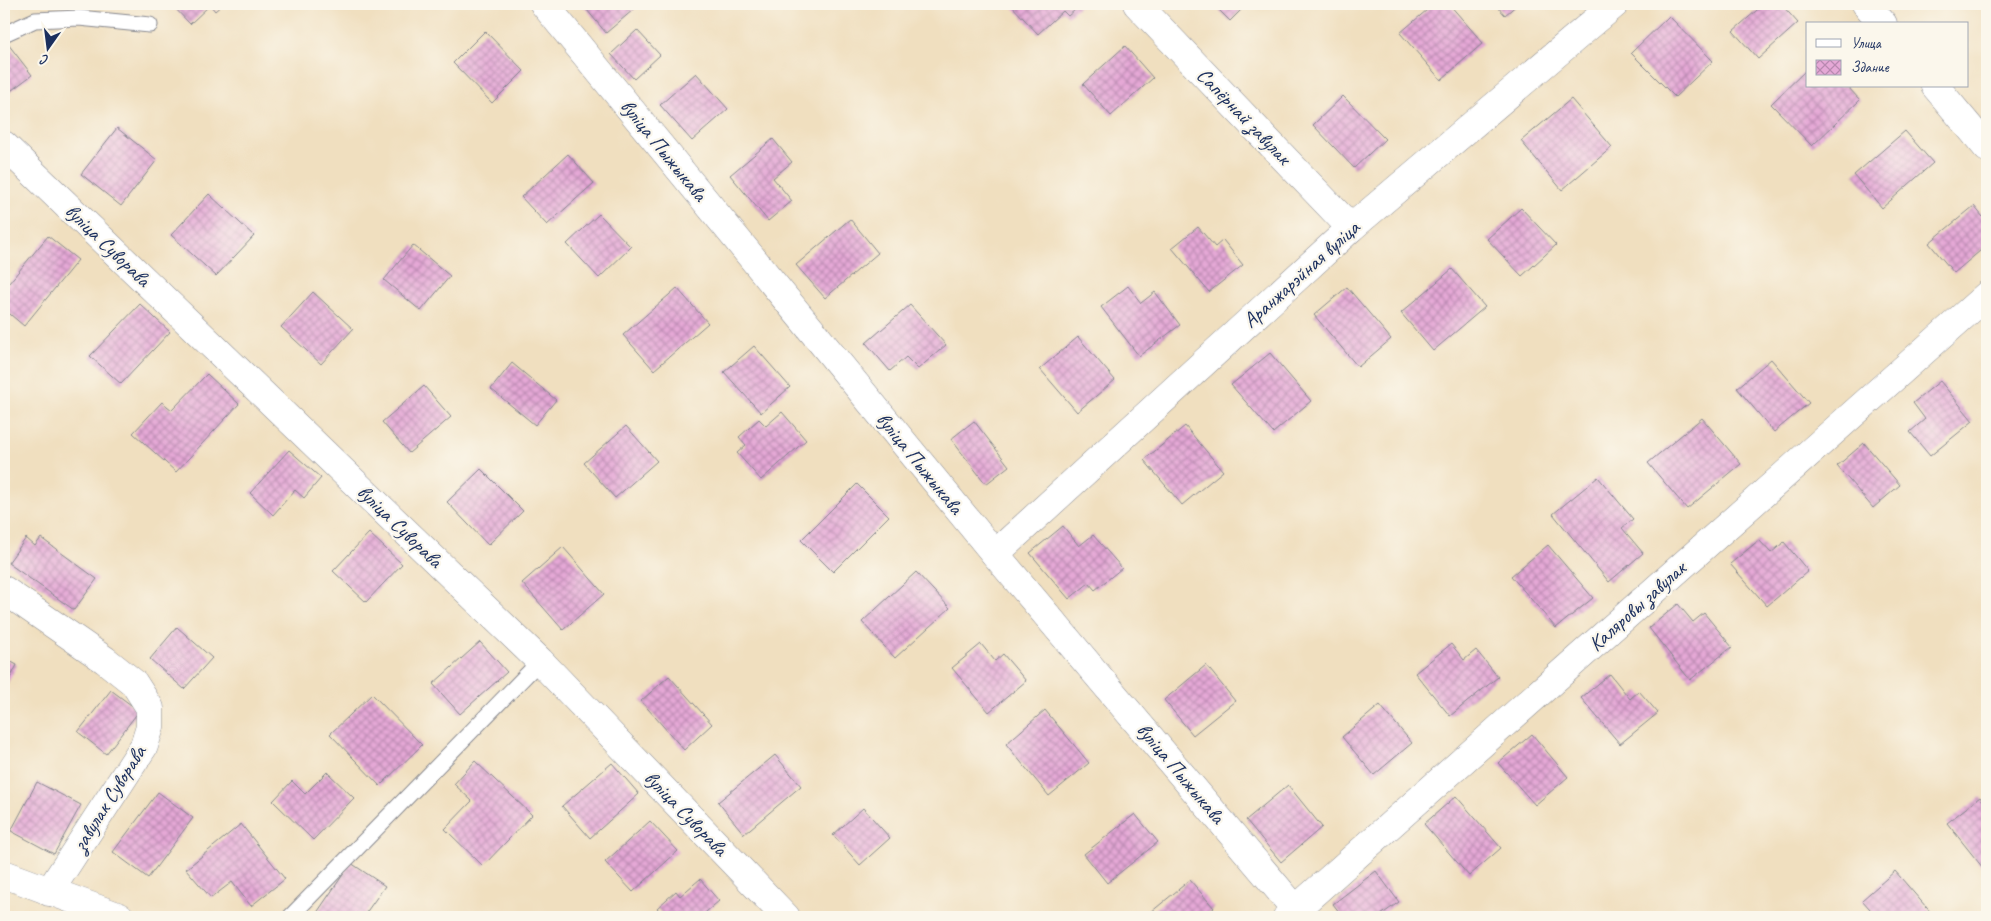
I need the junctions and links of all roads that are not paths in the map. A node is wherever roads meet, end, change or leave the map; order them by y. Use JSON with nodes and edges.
{"nodes":[{"id":1,"x":544,"y":4,"type":"edge"},
{"id":2,"x":1137,"y":4,"type":"edge"},
{"id":3,"x":1615,"y":4,"type":"edge"},
{"id":4,"x":1866,"y":4,"type":"edge"},
{"id":5,"x":1880,"y":22,"type":"edge"},
{"id":6,"x":150,"y":25,"type":"dead end"},
{"id":7,"x":4,"y":34,"type":"edge"},
{"id":8,"x":1937,"y":88,"type":"edge"},
{"id":9,"x":4,"y":144,"type":"edge"},
{"id":10,"x":1987,"y":148,"type":"edge"},
{"id":11,"x":1351,"y":228,"type":"junction"},
{"id":12,"x":1987,"y":295,"type":"edge"},
{"id":13,"x":995,"y":554,"type":"junction"},
{"id":14,"x":4,"y":590,"type":"edge"},
{"id":15,"x":540,"y":661,"type":"junction"},
{"id":16,"x":4,"y":874,"type":"edge"},
{"id":17,"x":49,"y":892,"type":"junction"},
{"id":18,"x":1295,"y":915,"type":"edge"},
{"id":19,"x":120,"y":917,"type":"edge"},
{"id":20,"x":290,"y":917,"type":"edge"},
{"id":21,"x":786,"y":917,"type":"edge"}],
"edges":[{"from":1,"to":13,"type":"street","name":"вуліца Пыжыкава"},
{"from":2,"to":11,"type":"street","name":"Сапёрнай завулак"},
{"from":3,"to":11,"type":"street","name":"Аранжарэйная вуліца"},
{"from":4,"to":5,"type":"street"},
{"from":6,"to":7,"type":"lane"},
{"from":8,"to":10,"type":"street"},
{"from":9,"to":15,"type":"street","name":"вуліца Суворава"},
{"from":11,"to":13,"type":"street","name":"Аранжарэйная вуліца"},
{"from":12,"to":18,"type":"street","name":"Каляровы завулак"},
{"from":13,"to":18,"type":"street","name":"вуліца Пыжыкава"},
{"from":14,"to":17,"type":"street","name":"завулак Суворава"},
{"from":15,"to":20,"type":"lane"},
{"from":15,"to":21,"type":"street","name":"вуліца Суворава"},
{"from":16,"to":17,"type":"street"},
{"from":17,"to":19,"type":"street"}]}
